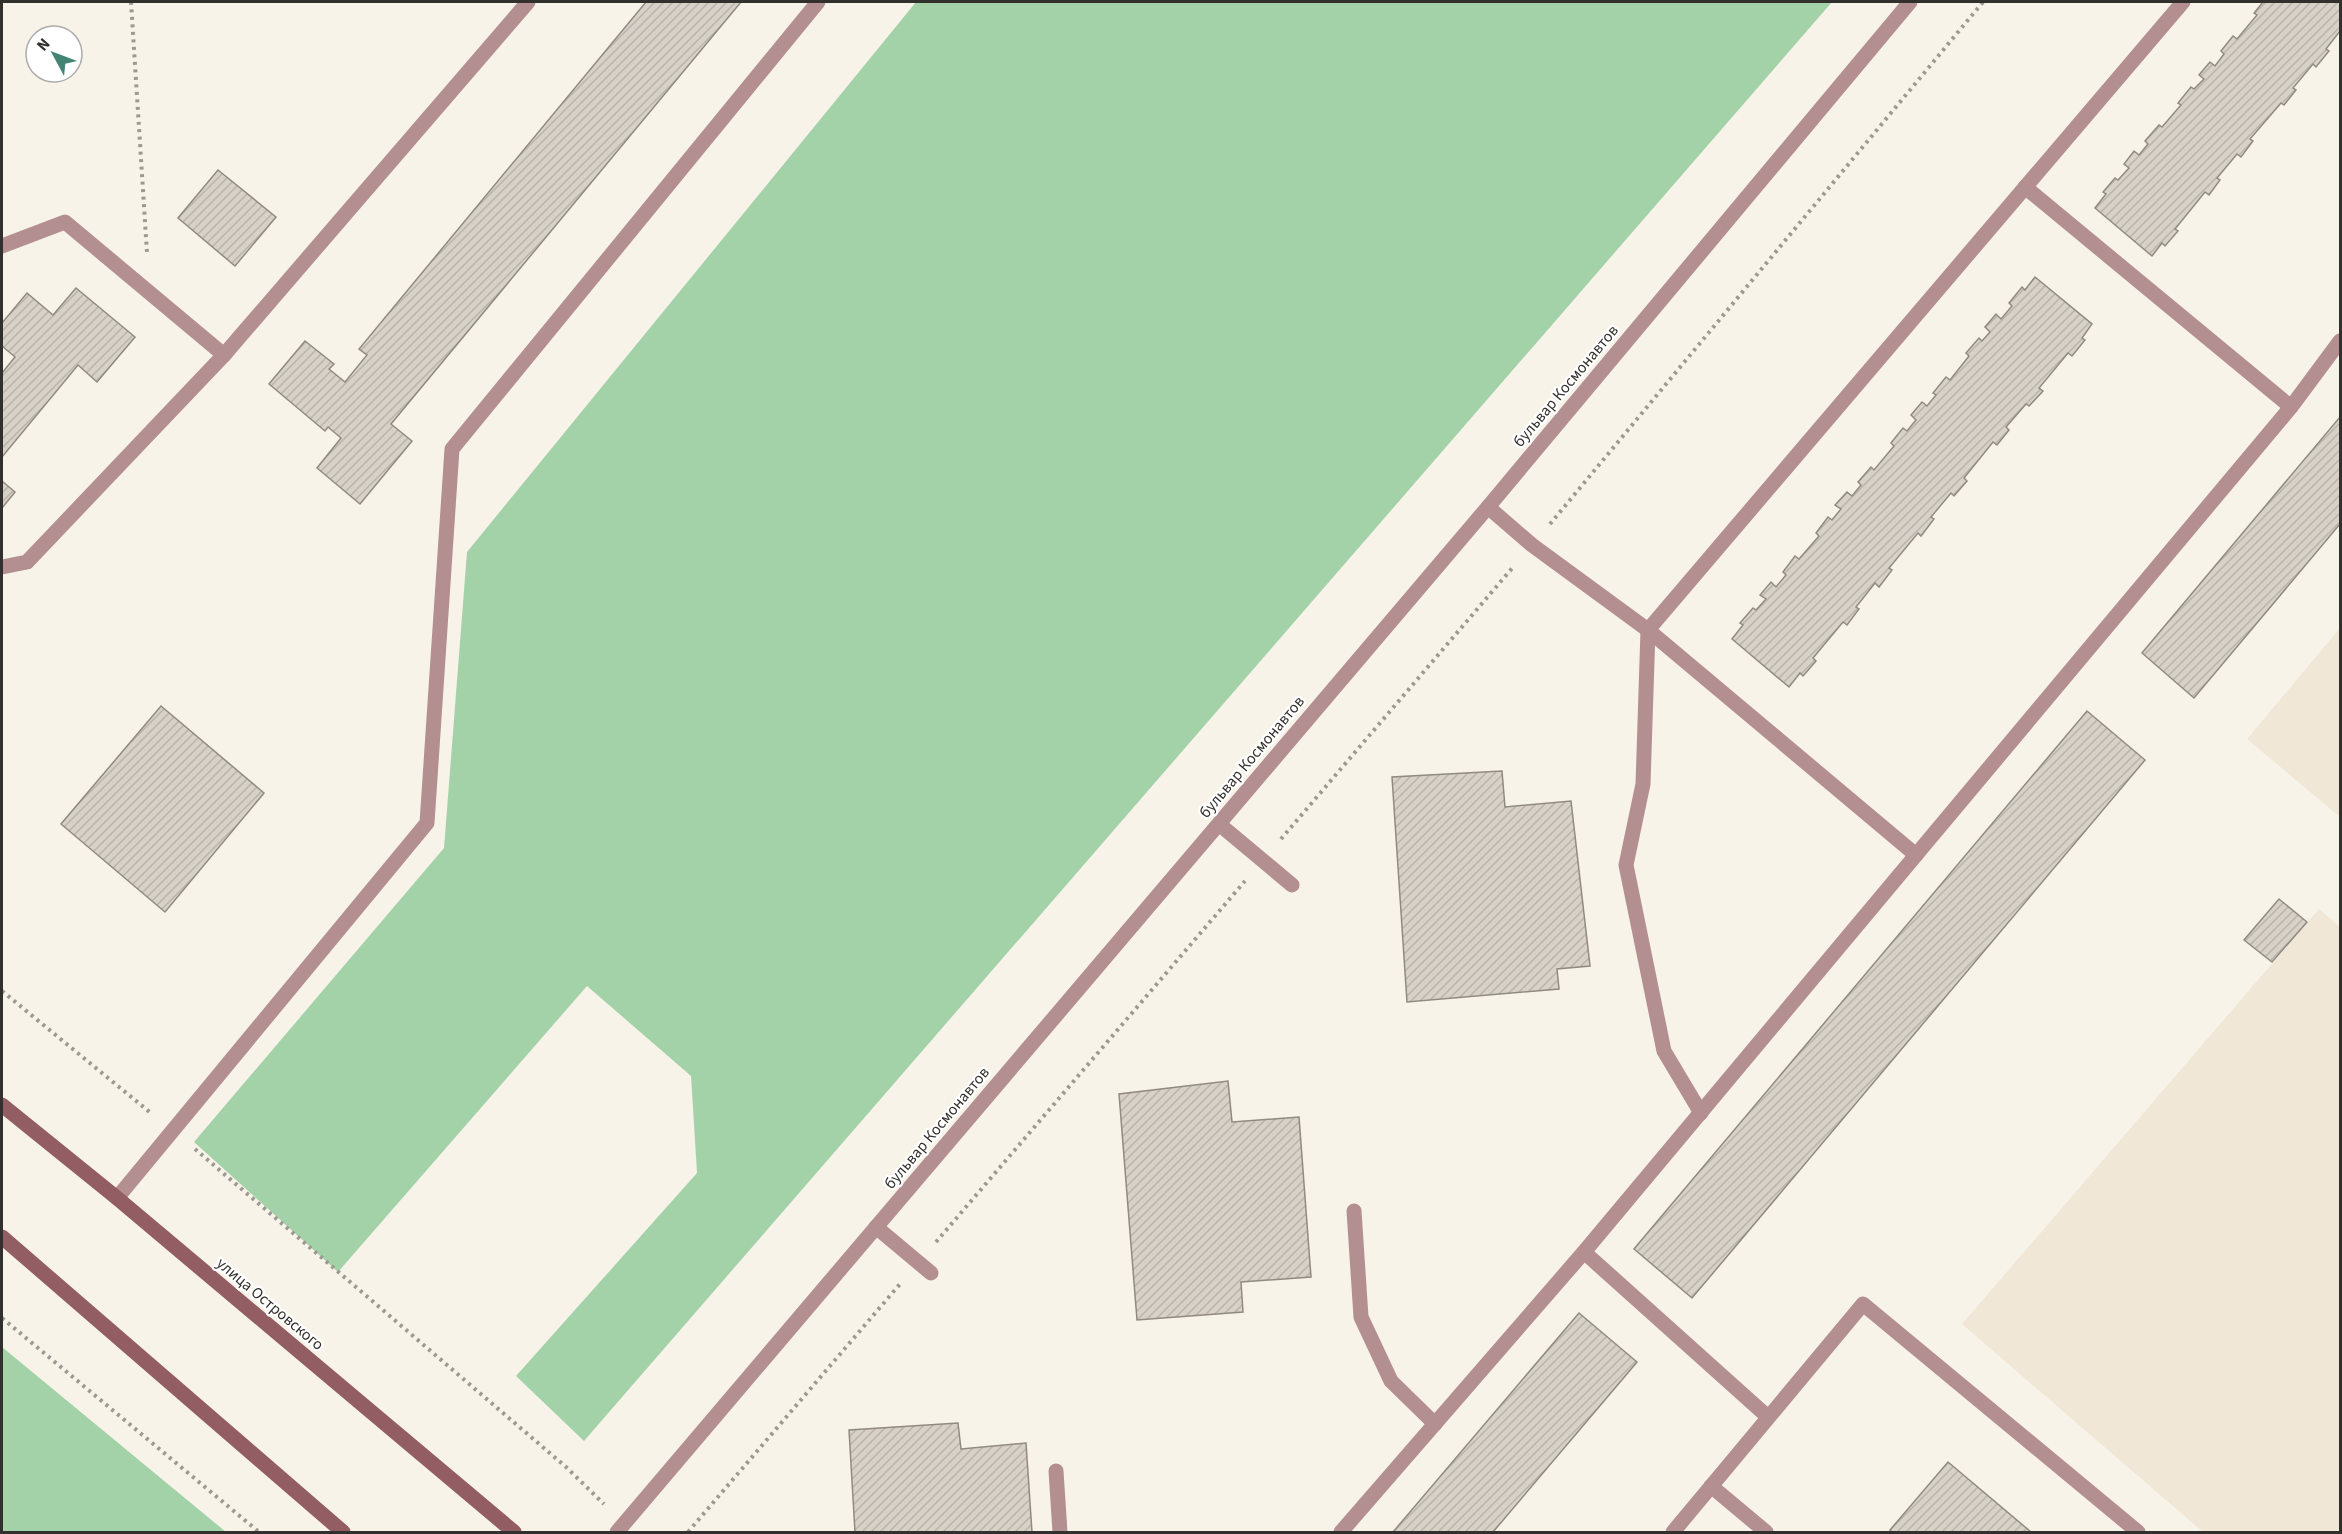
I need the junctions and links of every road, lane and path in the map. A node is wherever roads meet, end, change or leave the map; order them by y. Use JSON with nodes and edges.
{"nodes":[{"id":1,"x":131,"y":2,"type":"edge"},
{"id":2,"x":528,"y":2,"type":"edge"},
{"id":3,"x":818,"y":2,"type":"edge"},
{"id":4,"x":1910,"y":2,"type":"edge"},
{"id":5,"x":1983,"y":2,"type":"edge"},
{"id":6,"x":2183,"y":2,"type":"edge"},
{"id":7,"x":2025,"y":187,"type":"junction"},
{"id":8,"x":2,"y":246,"type":"edge"},
{"id":9,"x":149,"y":292,"type":"junction"},
{"id":10,"x":2340,"y":341,"type":"edge"},
{"id":11,"x":224,"y":355,"type":"junction"},
{"id":12,"x":2290,"y":407,"type":"junction"},
{"id":13,"x":1488,"y":507,"type":"junction"},
{"id":14,"x":1532,"y":545,"type":"junction"},
{"id":15,"x":2,"y":567,"type":"edge"},
{"id":16,"x":1648,"y":630,"type":"junction"},
{"id":17,"x":1219,"y":824,"type":"junction"},
{"id":18,"x":1916,"y":855,"type":"junction"},
{"id":19,"x":1263,"y":861,"type":"junction"},
{"id":20,"x":1292,"y":885,"type":"dead end"},
{"id":21,"x":2,"y":991,"type":"edge"},
{"id":22,"x":2,"y":1106,"type":"edge"},
{"id":23,"x":1701,"y":1113,"type":"junction"},
{"id":24,"x":174,"y":1132,"type":"junction"},
{"id":25,"x":117,"y":1198,"type":"junction"},
{"id":26,"x":1354,"y":1211,"type":"dead end"},
{"id":27,"x":876,"y":1227,"type":"junction"},
{"id":28,"x":2,"y":1237,"type":"edge"},
{"id":29,"x":1584,"y":1252,"type":"junction"},
{"id":30,"x":919,"y":1263,"type":"junction"},
{"id":31,"x":931,"y":1273,"type":"dead end"},
{"id":32,"x":2,"y":1318,"type":"edge"},
{"id":33,"x":1768,"y":1417,"type":"junction"},
{"id":34,"x":1435,"y":1424,"type":"junction"},
{"id":35,"x":1056,"y":1470,"type":"dead end"},
{"id":36,"x":1711,"y":1486,"type":"junction"},
{"id":37,"x":620,"y":1528,"type":"edge"},
{"id":38,"x":259,"y":1533,"type":"edge"},
{"id":39,"x":343,"y":1533,"type":"edge"},
{"id":40,"x":514,"y":1533,"type":"edge"},
{"id":41,"x":688,"y":1533,"type":"edge"},
{"id":42,"x":1060,"y":1533,"type":"edge"},
{"id":43,"x":1341,"y":1533,"type":"edge"},
{"id":44,"x":1673,"y":1533,"type":"edge"},
{"id":45,"x":1766,"y":1533,"type":"edge"},
{"id":46,"x":2138,"y":1533,"type":"edge"}],
"edges":[{"from":1,"to":9,"type":"path"},
{"from":2,"to":11,"type":"street"},
{"from":3,"to":24,"type":"street"},
{"from":4,"to":13,"type":"street","name":"бульвар Космонавтов"},
{"from":5,"to":14,"type":"path"},
{"from":6,"to":7,"type":"street"},
{"from":7,"to":12,"type":"street"},
{"from":7,"to":16,"type":"street"},
{"from":8,"to":9,"type":"street"},
{"from":9,"to":11,"type":"street"},
{"from":10,"to":12,"type":"street"},
{"from":11,"to":15,"type":"street"},
{"from":12,"to":18,"type":"street"},
{"from":13,"to":14,"type":"street"},
{"from":13,"to":17,"type":"street","name":"бульвар Космонавтов"},
{"from":14,"to":16,"type":"street"},
{"from":14,"to":19,"type":"path"},
{"from":16,"to":18,"type":"street"},
{"from":16,"to":23,"type":"street"},
{"from":17,"to":19,"type":"street"},
{"from":17,"to":27,"type":"street","name":"бульвар Космонавтов"},
{"from":18,"to":23,"type":"street"},
{"from":19,"to":20,"type":"street"},
{"from":19,"to":30,"type":"path"},
{"from":21,"to":24,"type":"path"},
{"from":22,"to":25,"type":"main road","name":"улица Островского"},
{"from":23,"to":29,"type":"street"},
{"from":24,"to":25,"type":"street"},
{"from":24,"to":37,"type":"path"},
{"from":25,"to":40,"type":"main road","name":"улица Островского"},
{"from":26,"to":34,"type":"street"},
{"from":27,"to":30,"type":"street"},
{"from":27,"to":37,"type":"street","name":"бульвар Космонавтов"},
{"from":28,"to":39,"type":"main road"},
{"from":29,"to":33,"type":"street"},
{"from":29,"to":34,"type":"street"},
{"from":30,"to":31,"type":"street"},
{"from":30,"to":41,"type":"path"},
{"from":32,"to":38,"type":"path"},
{"from":33,"to":36,"type":"street"},
{"from":33,"to":46,"type":"street"},
{"from":34,"to":43,"type":"street"},
{"from":35,"to":42,"type":"street"},
{"from":36,"to":44,"type":"street"},
{"from":36,"to":45,"type":"street"}]}
